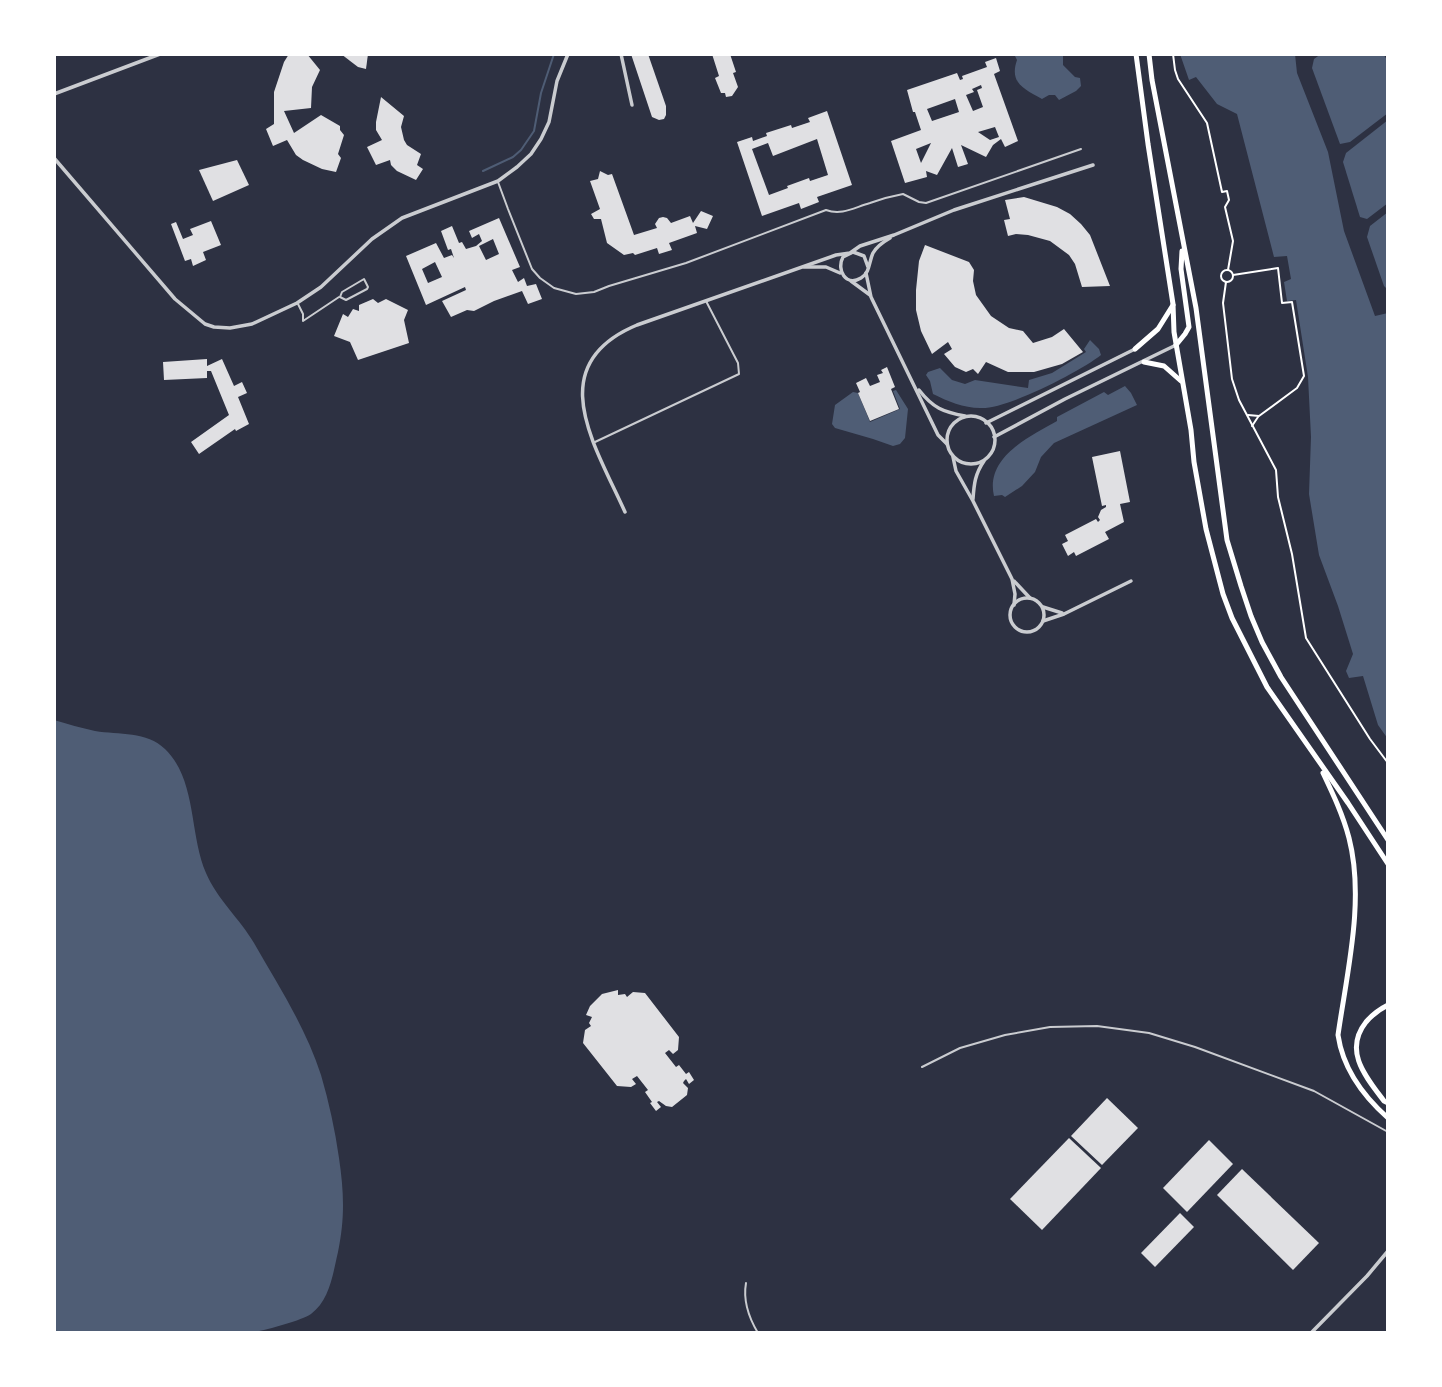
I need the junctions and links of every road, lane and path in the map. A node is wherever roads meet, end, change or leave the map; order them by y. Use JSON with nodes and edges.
{"nodes":[{"id":1,"x":160,"y":54,"type":"edge"},
{"id":2,"x":568,"y":54,"type":"edge"},
{"id":3,"x":621,"y":54,"type":"edge"},
{"id":4,"x":1136,"y":54,"type":"edge"},
{"id":5,"x":1149,"y":54,"type":"edge"},
{"id":6,"x":1173,"y":54,"type":"edge"},
{"id":7,"x":54,"y":94,"type":"edge"},
{"id":8,"x":632,"y":105,"type":"dead end"},
{"id":9,"x":1082,"y":149,"type":"dead end"},
{"id":10,"x":54,"y":158,"type":"edge"},
{"id":11,"x":1093,"y":165,"type":"dead end"},
{"id":12,"x":498,"y":181,"type":"junction"},
{"id":13,"x":894,"y":235,"type":"junction"},
{"id":14,"x":1182,"y":241,"type":"junction"},
{"id":15,"x":850,"y":253,"type":"junction"},
{"id":16,"x":802,"y":267,"type":"junction"},
{"id":17,"x":868,"y":267,"type":"junction"},
{"id":18,"x":1228,"y":270,"type":"junction"},
{"id":19,"x":866,"y":273,"type":"junction"},
{"id":20,"x":842,"y":274,"type":"junction"},
{"id":21,"x":1233,"y":275,"type":"junction"},
{"id":22,"x":851,"y":280,"type":"junction"},
{"id":23,"x":1226,"y":282,"type":"junction"},
{"id":24,"x":340,"y":297,"type":"junction"},
{"id":25,"x":872,"y":297,"type":"junction"},
{"id":26,"x":705,"y":300,"type":"junction"},
{"id":27,"x":297,"y":303,"type":"junction"},
{"id":28,"x":1173,"y":304,"type":"junction"},
{"id":29,"x":1176,"y":345,"type":"junction"},
{"id":30,"x":1135,"y":349,"type":"joint"},
{"id":31,"x":1144,"y":362,"type":"junction"},
{"id":32,"x":1181,"y":381,"type":"junction"},
{"id":33,"x":915,"y":386,"type":"junction"},
{"id":34,"x":1246,"y":415,"type":"junction"},
{"id":35,"x":1259,"y":416,"type":"junction"},
{"id":36,"x":970,"y":417,"type":"junction"},
{"id":37,"x":986,"y":423,"type":"junction"},
{"id":38,"x":1252,"y":426,"type":"junction"},
{"id":39,"x":994,"y":437,"type":"junction"},
{"id":40,"x":594,"y":443,"type":"junction"},
{"id":41,"x":947,"y":444,"type":"junction"},
{"id":42,"x":953,"y":457,"type":"junction"},
{"id":43,"x":985,"y":459,"type":"junction"},
{"id":44,"x":973,"y":500,"type":"junction"},
{"id":45,"x":625,"y":512,"type":"dead end"},
{"id":46,"x":1012,"y":579,"type":"junction"},
{"id":47,"x":1131,"y":581,"type":"dead end"},
{"id":48,"x":1030,"y":598,"type":"junction"},
{"id":49,"x":1014,"y":605,"type":"junction"},
{"id":50,"x":1042,"y":607,"type":"junction"},
{"id":51,"x":1064,"y":614,"type":"junction"},
{"id":52,"x":1042,"y":621,"type":"junction"},
{"id":53,"x":1318,"y":761,"type":"junction"},
{"id":54,"x":1388,"y":763,"type":"edge"},
{"id":55,"x":1388,"y":840,"type":"edge"},
{"id":56,"x":1388,"y":863,"type":"edge"},
{"id":57,"x":1388,"y":1005,"type":"edge"},
{"id":58,"x":922,"y":1067,"type":"dead end"},
{"id":59,"x":1388,"y":1103,"type":"edge"},
{"id":60,"x":1388,"y":1118,"type":"edge"},
{"id":61,"x":1388,"y":1132,"type":"edge"},
{"id":62,"x":1388,"y":1251,"type":"edge"},
{"id":63,"x":746,"y":1283,"type":"dead end"},
{"id":64,"x":758,"y":1333,"type":"edge"},
{"id":65,"x":1311,"y":1333,"type":"edge"}],
"edges":[{"from":1,"to":7,"type":"street"},
{"from":2,"to":12,"type":"street"},
{"from":3,"to":8,"type":"street"},
{"from":4,"to":28,"type":"highway"},
{"from":5,"to":14,"type":"highway"},
{"from":6,"to":18,"type":"path"},
{"from":9,"to":12,"type":"lane"},
{"from":10,"to":27,"type":"street"},
{"from":11,"to":13,"type":"street"},
{"from":12,"to":27,"type":"street"},
{"from":13,"to":15,"type":"street"},
{"from":13,"to":17,"type":"street"},
{"from":14,"to":29,"type":"highway"},
{"from":14,"to":55,"type":"highway"},
{"from":15,"to":16,"type":"street"},
{"from":15,"to":17,"type":"street"},
{"from":15,"to":20,"type":"street"},
{"from":16,"to":20,"type":"street"},
{"from":16,"to":26,"type":"street"},
{"from":17,"to":19,"type":"street"},
{"from":18,"to":21,"type":"path"},
{"from":18,"to":23,"type":"path"},
{"from":19,"to":22,"type":"street"},
{"from":19,"to":25,"type":"street"},
{"from":20,"to":22,"type":"street"},
{"from":21,"to":23,"type":"path"},
{"from":21,"to":35,"type":"path"},
{"from":22,"to":25,"type":"street"},
{"from":23,"to":34,"type":"path"},
{"from":24,"to":24,"type":"lane"},
{"from":24,"to":27,"type":"lane"},
{"from":25,"to":33,"type":"street"},
{"from":26,"to":40,"type":"street"},
{"from":26,"to":40,"type":"lane"},
{"from":28,"to":29,"type":"highway"},
{"from":28,"to":30,"type":"highway"},
{"from":29,"to":31,"type":"street"},
{"from":29,"to":32,"type":"highway"},
{"from":30,"to":37,"type":"street"},
{"from":31,"to":32,"type":"highway"},
{"from":31,"to":39,"type":"street"},
{"from":32,"to":53,"type":"highway"},
{"from":33,"to":36,"type":"street"},
{"from":33,"to":41,"type":"street"},
{"from":34,"to":35,"type":"path"},
{"from":34,"to":38,"type":"path"},
{"from":35,"to":38,"type":"path"},
{"from":36,"to":37,"type":"street"},
{"from":36,"to":41,"type":"street"},
{"from":37,"to":39,"type":"street"},
{"from":38,"to":54,"type":"path"},
{"from":39,"to":43,"type":"street"},
{"from":40,"to":45,"type":"street"},
{"from":41,"to":42,"type":"street"},
{"from":42,"to":43,"type":"street"},
{"from":42,"to":44,"type":"street"},
{"from":43,"to":44,"type":"street"},
{"from":44,"to":46,"type":"street"},
{"from":46,"to":48,"type":"street"},
{"from":46,"to":49,"type":"street"},
{"from":47,"to":51,"type":"street"},
{"from":48,"to":49,"type":"street"},
{"from":48,"to":50,"type":"street"},
{"from":49,"to":52,"type":"street"},
{"from":50,"to":51,"type":"street"},
{"from":50,"to":52,"type":"street"},
{"from":51,"to":52,"type":"street"},
{"from":53,"to":56,"type":"highway"},
{"from":53,"to":60,"type":"highway"},
{"from":57,"to":59,"type":"highway"},
{"from":58,"to":61,"type":"lane"},
{"from":62,"to":65,"type":"street"},
{"from":63,"to":64,"type":"lane"}]}
